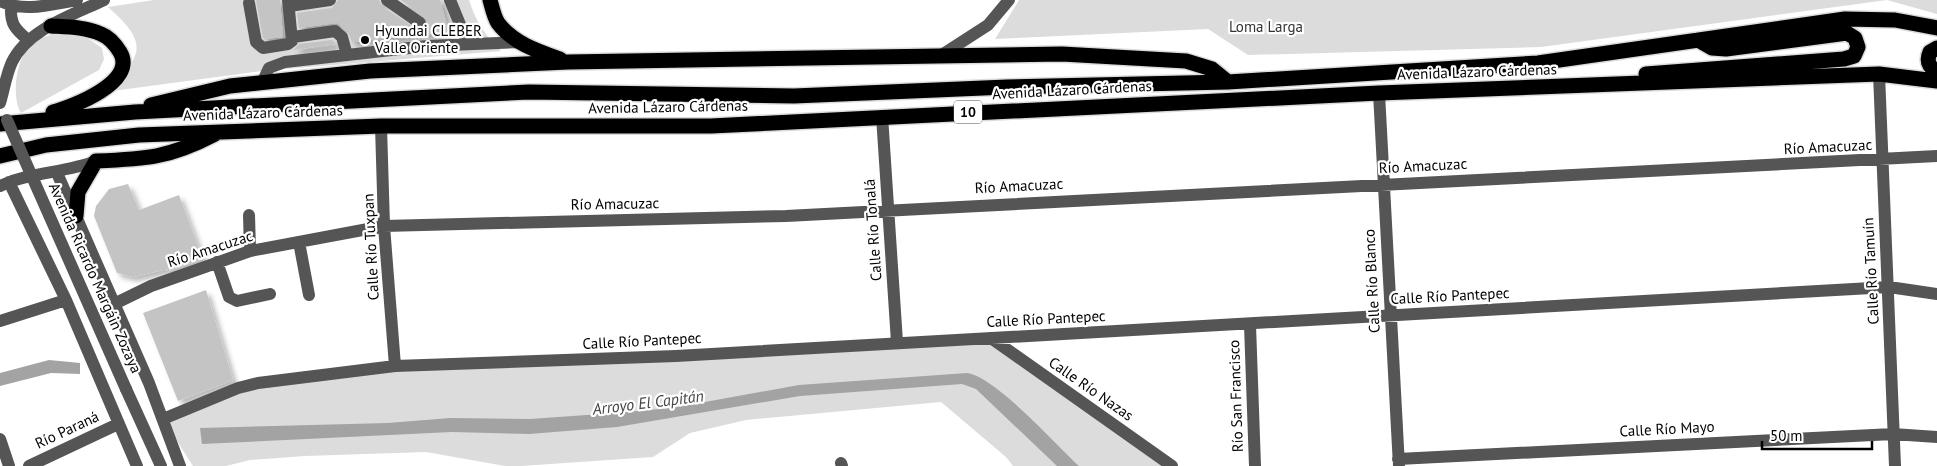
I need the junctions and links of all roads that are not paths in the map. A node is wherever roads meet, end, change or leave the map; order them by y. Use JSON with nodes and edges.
{"nodes":[{"id":1,"x":77,"y":0,"type":"edge"},
{"id":2,"x":104,"y":0,"type":"edge"},
{"id":3,"x":330,"y":0,"type":"edge"},
{"id":4,"x":387,"y":0,"type":"edge"},
{"id":5,"x":450,"y":0,"type":"edge"},
{"id":6,"x":490,"y":0,"type":"edge"},
{"id":7,"x":1009,"y":0,"type":"edge"},
{"id":8,"x":249,"y":3,"type":"dead end"},
{"id":9,"x":288,"y":3,"type":"edge"},
{"id":10,"x":5,"y":4,"type":"edge"},
{"id":11,"x":420,"y":23,"type":"dead end"},
{"id":12,"x":51,"y":26,"type":"junction"},
{"id":13,"x":1937,"y":28,"type":"edge"},
{"id":14,"x":293,"y":37,"type":"junction"},
{"id":15,"x":28,"y":40,"type":"junction"},
{"id":16,"x":1698,"y":40,"type":"junction"},
{"id":17,"x":520,"y":42,"type":"junction"},
{"id":18,"x":468,"y":44,"type":"junction"},
{"id":19,"x":1937,"y":48,"type":"edge"},
{"id":20,"x":347,"y":55,"type":"junction"},
{"id":21,"x":940,"y":56,"type":"junction"},
{"id":22,"x":568,"y":62,"type":"junction"},
{"id":23,"x":1937,"y":72,"type":"edge"},
{"id":24,"x":1879,"y":74,"type":"junction"},
{"id":25,"x":1937,"y":81,"type":"edge"},
{"id":26,"x":1228,"y":82,"type":"junction"},
{"id":27,"x":262,"y":83,"type":"junction"},
{"id":28,"x":1627,"y":84,"type":"junction"},
{"id":29,"x":1379,"y":93,"type":"junction"},
{"id":30,"x":0,"y":103,"type":"edge"},
{"id":31,"x":135,"y":112,"type":"junction"},
{"id":32,"x":882,"y":116,"type":"junction"},
{"id":33,"x":23,"y":120,"type":"junction"},
{"id":34,"x":2,"y":124,"type":"edge"},
{"id":35,"x":381,"y":126,"type":"junction"},
{"id":36,"x":218,"y":132,"type":"junction"},
{"id":37,"x":0,"y":156,"type":"edge"},
{"id":38,"x":1937,"y":156,"type":"edge"},
{"id":39,"x":1881,"y":160,"type":"junction"},
{"id":40,"x":96,"y":161,"type":"junction"},
{"id":41,"x":57,"y":173,"type":"junction"},
{"id":42,"x":5,"y":184,"type":"edge"},
{"id":43,"x":1383,"y":184,"type":"junction"},
{"id":44,"x":888,"y":209,"type":"junction"},
{"id":45,"x":249,"y":215,"type":"dead end"},
{"id":46,"x":76,"y":216,"type":"junction"},
{"id":47,"x":384,"y":226,"type":"junction"},
{"id":48,"x":299,"y":242,"type":"junction"},
{"id":49,"x":250,"y":252,"type":"junction"},
{"id":50,"x":217,"y":262,"type":"junction"},
{"id":51,"x":1889,"y":287,"type":"junction"},
{"id":52,"x":270,"y":294,"type":"dead end"},
{"id":53,"x":1937,"y":294,"type":"edge"},
{"id":54,"x":309,"y":295,"type":"dead end"},
{"id":55,"x":66,"y":300,"type":"junction"},
{"id":56,"x":114,"y":304,"type":"junction"},
{"id":57,"x":1390,"y":316,"type":"junction"},
{"id":58,"x":0,"y":322,"type":"edge"},
{"id":59,"x":1250,"y":325,"type":"junction"},
{"id":60,"x":991,"y":338,"type":"junction"},
{"id":61,"x":897,"y":342,"type":"junction"},
{"id":62,"x":395,"y":366,"type":"junction"},
{"id":63,"x":163,"y":419,"type":"junction"},
{"id":64,"x":118,"y":424,"type":"junction"},
{"id":65,"x":1893,"y":434,"type":"junction"},
{"id":66,"x":1937,"y":437,"type":"edge"},
{"id":67,"x":0,"y":439,"type":"edge"},
{"id":68,"x":1399,"y":462,"type":"edge"},
{"id":69,"x":9,"y":466,"type":"edge"},
{"id":70,"x":31,"y":466,"type":"edge"},
{"id":71,"x":137,"y":466,"type":"edge"},
{"id":72,"x":161,"y":466,"type":"edge"},
{"id":73,"x":180,"y":466,"type":"edge"},
{"id":74,"x":1172,"y":466,"type":"edge"},
{"id":75,"x":1255,"y":466,"type":"edge"},
{"id":76,"x":1894,"y":466,"type":"edge"}],
"edges":[{"from":1,"to":10,"type":"street"},
{"from":2,"to":12,"type":"street"},
{"from":3,"to":9,"type":"street"},
{"from":4,"to":11,"type":"street"},
{"from":5,"to":18,"type":"street"},
{"from":6,"to":17,"type":"highway"},
{"from":7,"to":21,"type":"street"},
{"from":8,"to":14,"type":"street"},
{"from":9,"to":14,"type":"street"},
{"from":10,"to":15,"type":"street"},
{"from":12,"to":15,"type":"street"},
{"from":12,"to":33,"type":"highway"},
{"from":13,"to":16,"type":"highway","name":"Avenida Lázaro Cárdenas","number":"10"},
{"from":14,"to":20,"type":"street"},
{"from":15,"to":30,"type":"street"},
{"from":16,"to":26,"type":"highway","name":"Avenida Lázaro Cárdenas","number":"10"},
{"from":16,"to":28,"type":"highway"},
{"from":17,"to":18,"type":"street"},
{"from":17,"to":22,"type":"highway"},
{"from":18,"to":20,"type":"street"},
{"from":19,"to":23,"type":"highway"},
{"from":20,"to":27,"type":"street"},
{"from":21,"to":22,"type":"highway"},
{"from":21,"to":26,"type":"highway"},
{"from":22,"to":27,"type":"highway"},
{"from":24,"to":25,"type":"highway","name":"Avenida Lázaro Cárdenas","number":"10"},
{"from":24,"to":28,"type":"highway","name":"Avenida Lázaro Cárdenas","number":"10"},
{"from":24,"to":39,"type":"street","name":"Calle Río Tamuín"},
{"from":26,"to":31,"type":"highway","name":"Avenida Lázaro Cárdenas","number":"10"},
{"from":27,"to":31,"type":"highway"},
{"from":28,"to":29,"type":"highway","name":"Avenida Lázaro Cárdenas","number":"10"},
{"from":29,"to":32,"type":"highway","name":"Avenida Lázaro Cárdenas","number":"10"},
{"from":29,"to":43,"type":"street","name":"Calle Río Blanco"},
{"from":30,"to":34,"type":"street","name":"Avenida Ricardo Margáin Zozaya"},
{"from":31,"to":33,"type":"highway","name":"Avenida Lázaro Cárdenas","number":"10"},
{"from":32,"to":35,"type":"highway","name":"Avenida Lázaro Cárdenas","number":"10"},
{"from":32,"to":44,"type":"street","name":"Calle Río Tonalá"},
{"from":33,"to":34,"type":"highway"},
{"from":34,"to":72,"type":"street","name":"Avenida Ricardo Margáin Zozaya","bridge":true},
{"from":35,"to":36,"type":"highway","name":"Avenida Lázaro Cárdenas","number":"10"},
{"from":35,"to":47,"type":"street","name":"Calle Río Tuxpan"},
{"from":36,"to":37,"type":"highway","name":"Avenida Lázaro Cárdenas","number":"10"},
{"from":36,"to":40,"type":"highway"},
{"from":38,"to":39,"type":"street","name":"Río Amacuzac"},
{"from":39,"to":43,"type":"street","name":"Río Amacuzac"},
{"from":39,"to":51,"type":"street","name":"Calle Río Tamuín"},
{"from":40,"to":41,"type":"street"},
{"from":40,"to":46,"type":"highway"},
{"from":41,"to":42,"type":"street"},
{"from":41,"to":46,"type":"street","name":"Avenida Ricardo Margáin Zozaya"},
{"from":42,"to":55,"type":"street"},
{"from":43,"to":44,"type":"street","name":"Río Amacuzac"},
{"from":43,"to":57,"type":"street","name":"Calle Río Blanco"},
{"from":44,"to":47,"type":"street","name":"Río Amacuzac"},
{"from":44,"to":61,"type":"street","name":"Calle Río Tonalá"},
{"from":45,"to":49,"type":"street"},
{"from":46,"to":56,"type":"street","name":"Avenida Ricardo Margáin Zozaya"},
{"from":47,"to":48,"type":"street","name":"Río Amacuzac"},
{"from":47,"to":62,"type":"street","name":"Calle Río Tuxpan"},
{"from":48,"to":49,"type":"street","name":"Río Amacuzac"},
{"from":48,"to":54,"type":"street"},
{"from":49,"to":50,"type":"street","name":"Río Amacuzac"},
{"from":50,"to":52,"type":"street"},
{"from":50,"to":56,"type":"street","name":"Río Amacuzac"},
{"from":51,"to":53,"type":"street","name":"Calle Río Pantepec"},
{"from":51,"to":57,"type":"street","name":"Calle Río Pantepec"},
{"from":51,"to":65,"type":"street","name":"Calle Río Tamuín"},
{"from":55,"to":58,"type":"street"},
{"from":55,"to":64,"type":"street"},
{"from":56,"to":63,"type":"street","name":"Avenida Ricardo Margáin Zozaya"},
{"from":57,"to":59,"type":"street","name":"Calle Río Pantepec"},
{"from":57,"to":68,"type":"street","name":"Calle Río Blanco"},
{"from":59,"to":60,"type":"street","name":"Calle Río Pantepec"},
{"from":59,"to":75,"type":"street","name":"Río San Francisco"},
{"from":60,"to":61,"type":"street","name":"Calle Río Pantepec"},
{"from":60,"to":74,"type":"street","name":"Calle Río Nazas"},
{"from":61,"to":62,"type":"street","name":"Calle Río Pantepec"},
{"from":62,"to":63,"type":"street","name":"Calle Río Pantepec"},
{"from":63,"to":73,"type":"street","name":"Avenida Ricardo Margáin Zozaya"},
{"from":64,"to":70,"type":"street","name":"Río Paraná"},
{"from":64,"to":71,"type":"street"},
{"from":65,"to":66,"type":"street","name":"Calle Río Mayo"},
{"from":65,"to":68,"type":"street","name":"Calle Río Mayo"},
{"from":65,"to":76,"type":"street","name":"Calle Río Tamuín"},
{"from":67,"to":69,"type":"street"}]}
